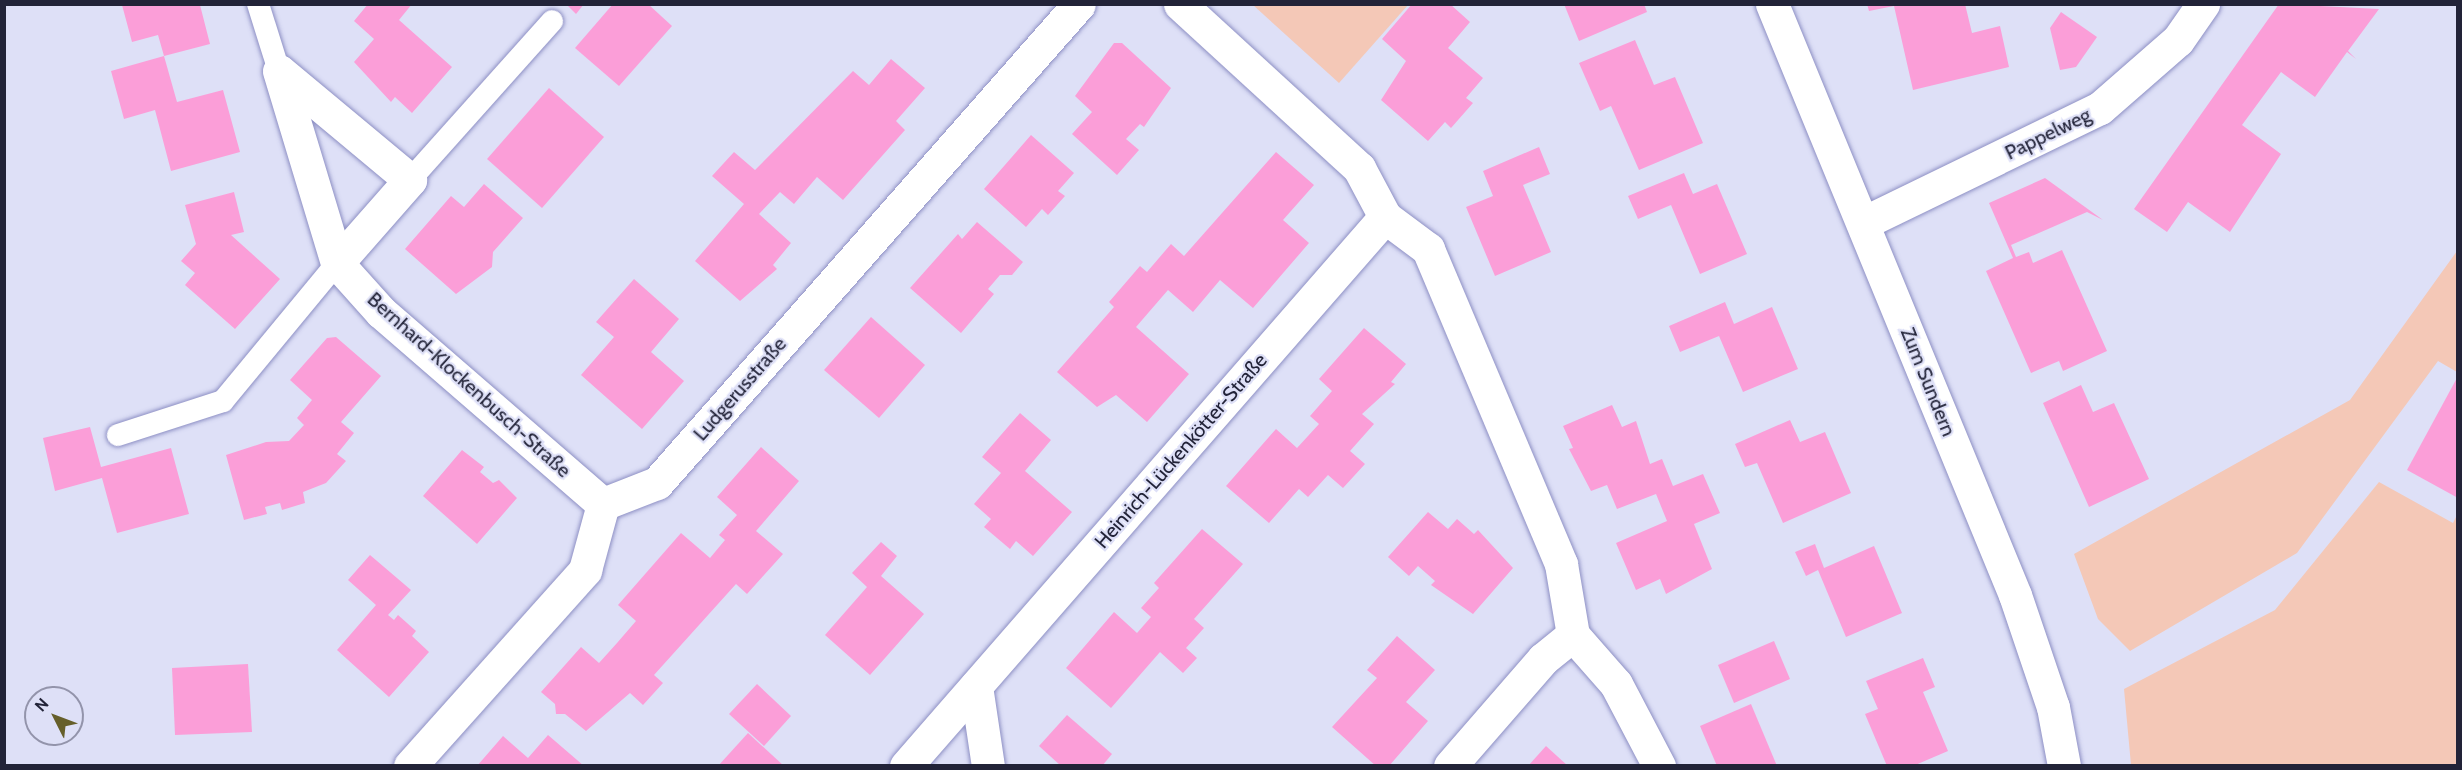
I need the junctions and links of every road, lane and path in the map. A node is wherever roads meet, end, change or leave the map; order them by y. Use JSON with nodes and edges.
{"nodes":[{"id":1,"x":258,"y":4,"type":"edge"},
{"id":2,"x":1079,"y":4,"type":"edge"},
{"id":3,"x":1180,"y":4,"type":"edge"},
{"id":4,"x":1772,"y":4,"type":"edge"},
{"id":5,"x":2203,"y":4,"type":"edge"},
{"id":6,"x":552,"y":21,"type":"dead end"},
{"id":7,"x":279,"y":71,"type":"junction"},
{"id":8,"x":410,"y":180,"type":"junction"},
{"id":9,"x":1385,"y":217,"type":"junction"},
{"id":10,"x":1863,"y":223,"type":"junction"},
{"id":11,"x":337,"y":263,"type":"junction"},
{"id":12,"x":118,"y":435,"type":"dead end"},
{"id":13,"x":603,"y":504,"type":"junction"},
{"id":14,"x":1573,"y":635,"type":"junction"},
{"id":15,"x":976,"y":686,"type":"junction"},
{"id":16,"x":410,"y":765,"type":"edge"},
{"id":17,"x":906,"y":765,"type":"edge"},
{"id":18,"x":988,"y":765,"type":"edge"},
{"id":19,"x":1450,"y":765,"type":"edge"},
{"id":20,"x":1659,"y":765,"type":"edge"},
{"id":21,"x":2064,"y":765,"type":"edge"}],
"edges":[{"from":1,"to":7,"type":"lane"},
{"from":2,"to":13,"type":"street","name":"Ludgerusstraße"},
{"from":3,"to":9,"type":"street"},
{"from":4,"to":10,"type":"street","name":"Zum Sundern"},
{"from":5,"to":10,"type":"street","name":"Pappelweg"},
{"from":6,"to":8,"type":"lane"},
{"from":7,"to":8,"type":"street"},
{"from":7,"to":11,"type":"street","name":"Bernhard-Klockenbusch-Straße"},
{"from":8,"to":11,"type":"street"},
{"from":9,"to":14,"type":"street"},
{"from":9,"to":15,"type":"street","name":"Heinrich-Lückenkötter-Straße"},
{"from":10,"to":21,"type":"street","name":"Zum Sundern"},
{"from":11,"to":12,"type":"lane"},
{"from":11,"to":13,"type":"street","name":"Bernhard-Klockenbusch-Straße"},
{"from":13,"to":16,"type":"street"},
{"from":14,"to":19,"type":"street"},
{"from":14,"to":20,"type":"street"},
{"from":15,"to":17,"type":"street","name":"Heinrich-Lückenkötter-Straße"},
{"from":15,"to":18,"type":"street"}]}
